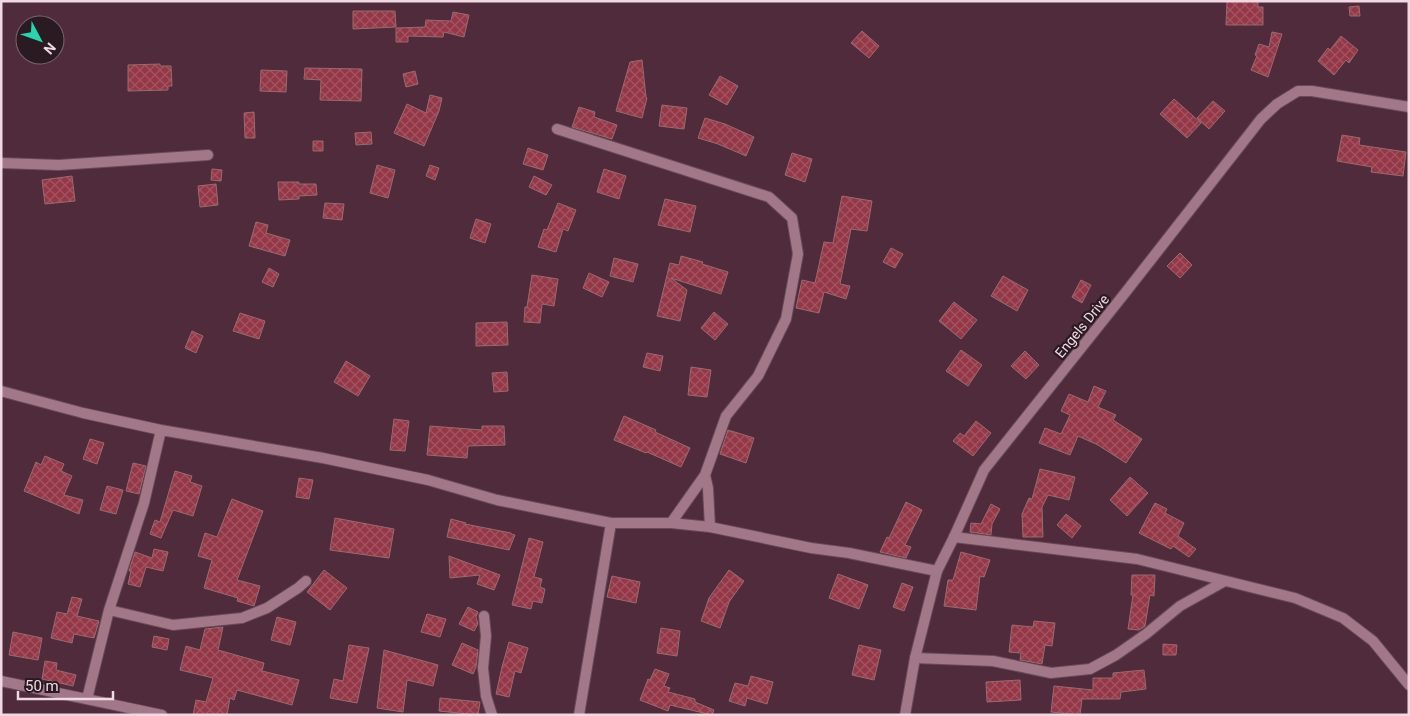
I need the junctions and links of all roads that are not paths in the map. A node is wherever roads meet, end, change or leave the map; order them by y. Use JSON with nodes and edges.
{"nodes":[{"id":1,"x":1409,"y":107,"type":"edge"},
{"id":2,"x":557,"y":129,"type":"dead end"},
{"id":3,"x":208,"y":155,"type":"dead end"},
{"id":4,"x":1,"y":163,"type":"edge"},
{"id":5,"x":1,"y":390,"type":"edge"},
{"id":6,"x":161,"y":430,"type":"junction"},
{"id":7,"x":705,"y":475,"type":"junction"},
{"id":8,"x":611,"y":522,"type":"junction"},
{"id":9,"x":671,"y":523,"type":"junction"},
{"id":10,"x":710,"y":527,"type":"junction"},
{"id":11,"x":954,"y":538,"type":"junction"},
{"id":12,"x":937,"y":571,"type":"junction"},
{"id":13,"x":1225,"y":581,"type":"junction"},
{"id":14,"x":306,"y":582,"type":"dead end"},
{"id":15,"x":109,"y":610,"type":"junction"},
{"id":16,"x":484,"y":616,"type":"dead end"},
{"id":17,"x":915,"y":658,"type":"junction"},
{"id":18,"x":1,"y":680,"type":"edge"},
{"id":19,"x":1409,"y":684,"type":"edge"},
{"id":20,"x":87,"y":699,"type":"junction"},
{"id":21,"x":162,"y":715,"type":"edge"},
{"id":22,"x":492,"y":715,"type":"edge"},
{"id":23,"x":579,"y":715,"type":"edge"},
{"id":24,"x":905,"y":715,"type":"edge"}],
"edges":[{"from":1,"to":11,"type":"street","name":"Engels Drive"},
{"from":2,"to":7,"type":"street"},
{"from":3,"to":4,"type":"street"},
{"from":5,"to":6,"type":"street"},
{"from":6,"to":8,"type":"street"},
{"from":6,"to":15,"type":"street"},
{"from":7,"to":9,"type":"street"},
{"from":7,"to":10,"type":"street"},
{"from":8,"to":9,"type":"street"},
{"from":8,"to":23,"type":"street"},
{"from":9,"to":10,"type":"street"},
{"from":10,"to":12,"type":"street"},
{"from":11,"to":12,"type":"street","name":"Engels Drive"},
{"from":11,"to":13,"type":"street"},
{"from":12,"to":17,"type":"street","name":"Engels Drive"},
{"from":13,"to":17,"type":"street"},
{"from":13,"to":19,"type":"street"},
{"from":14,"to":15,"type":"street"},
{"from":15,"to":20,"type":"street"},
{"from":16,"to":22,"type":"street"},
{"from":17,"to":24,"type":"street","name":"Engels Drive"},
{"from":18,"to":20,"type":"street"},
{"from":20,"to":21,"type":"street"}]}
